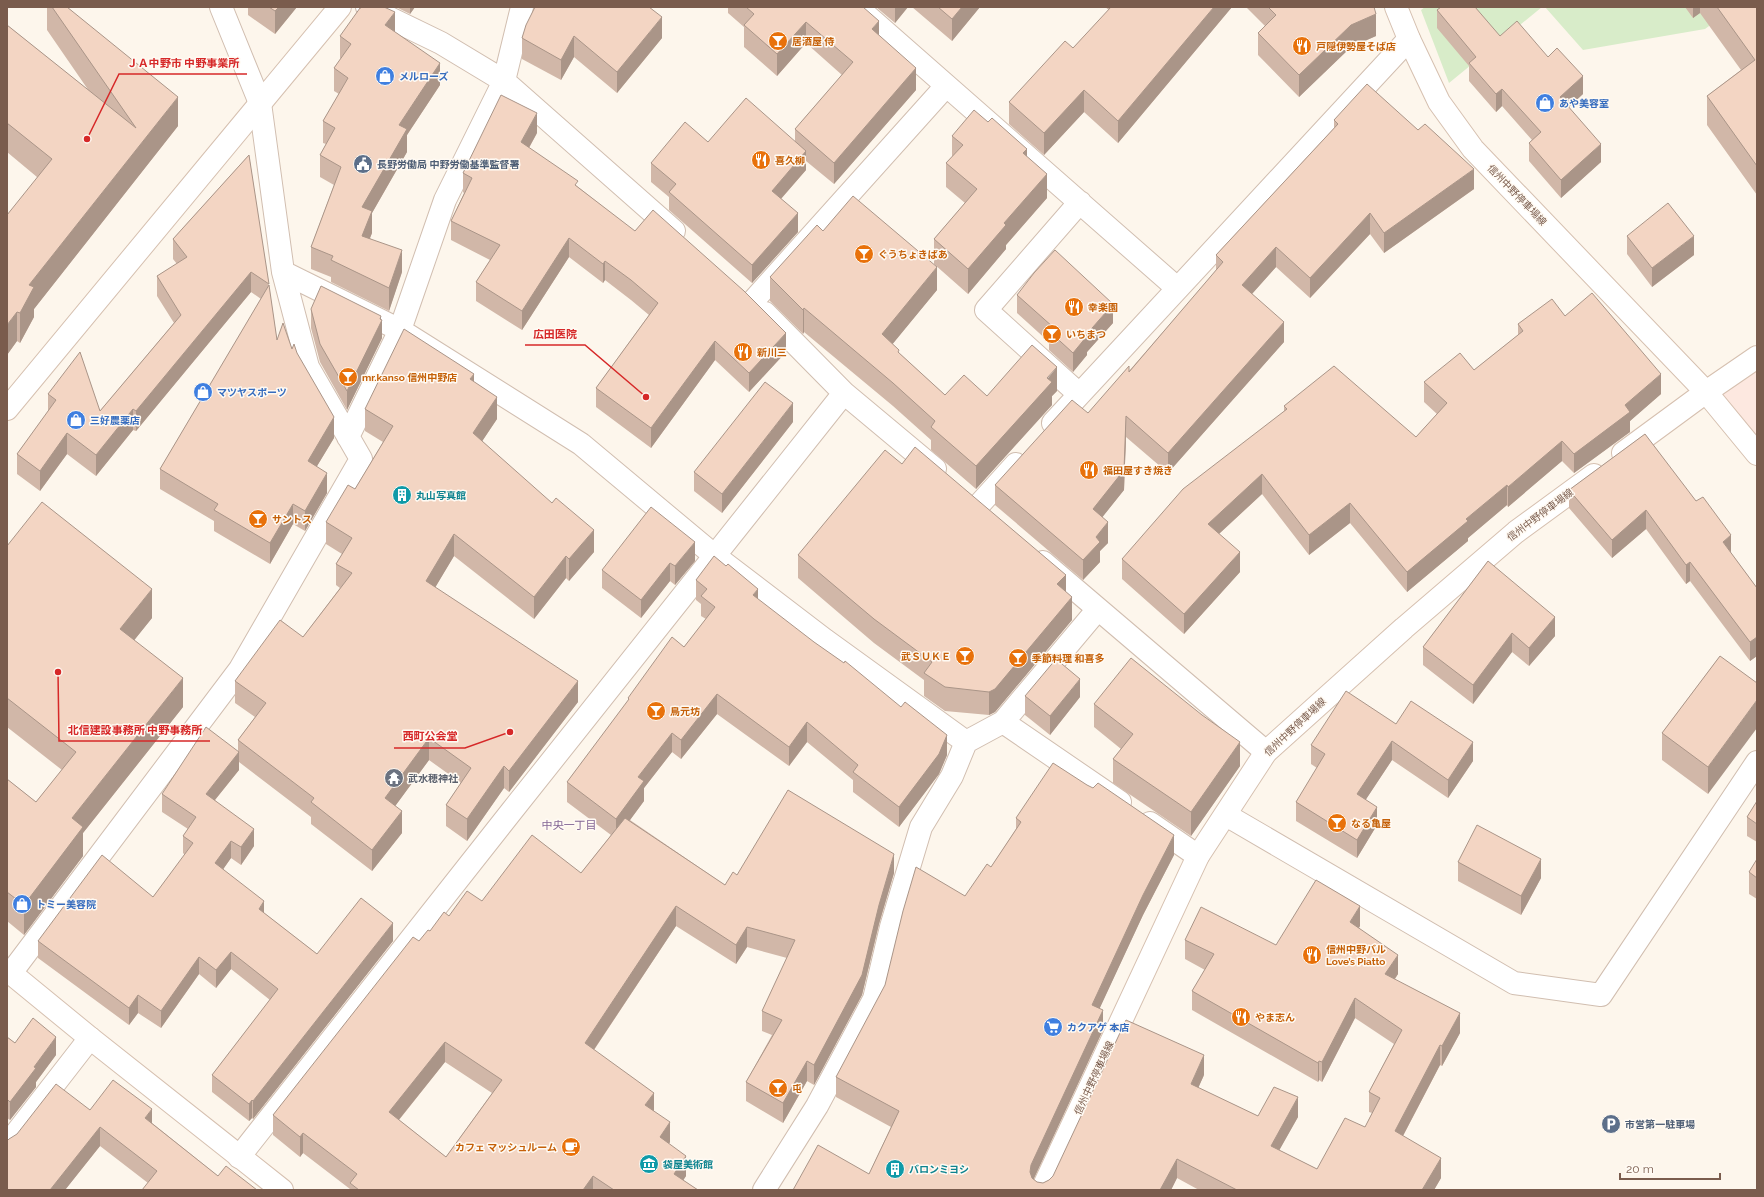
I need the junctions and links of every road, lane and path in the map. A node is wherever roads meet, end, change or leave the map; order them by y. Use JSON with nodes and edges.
{"nodes":[{"id":1,"x":221,"y":7,"type":"edge"},
{"id":2,"x":340,"y":7,"type":"edge"},
{"id":3,"x":367,"y":7,"type":"edge"},
{"id":4,"x":522,"y":7,"type":"edge"},
{"id":5,"x":857,"y":7,"type":"edge"},
{"id":6,"x":1396,"y":7,"type":"edge"},
{"id":7,"x":1409,"y":39,"type":"junction"},
{"id":8,"x":504,"y":81,"type":"junction"},
{"id":9,"x":946,"y":86,"type":"junction"},
{"id":10,"x":260,"y":103,"type":"junction"},
{"id":11,"x":1080,"y":202,"type":"junction"},
{"id":12,"x":688,"y":243,"type":"edge"},
{"id":13,"x":283,"y":272,"type":"junction"},
{"id":14,"x":735,"y":285,"type":"edge"},
{"id":15,"x":1177,"y":288,"type":"junction"},
{"id":16,"x":753,"y":301,"type":"junction"},
{"id":17,"x":400,"y":330,"type":"junction"},
{"id":18,"x":1757,"y":357,"type":"edge"},
{"id":19,"x":844,"y":392,"type":"junction"},
{"id":20,"x":1706,"y":392,"type":"junction"},
{"id":21,"x":1079,"y":394,"type":"junction"},
{"id":22,"x":7,"y":409,"type":"edge"},
{"id":23,"x":348,"y":437,"type":"junction"},
{"id":24,"x":1757,"y":454,"type":"edge"},
{"id":25,"x":1026,"y":547,"type":"edge"},
{"id":26,"x":715,"y":556,"type":"junction"},
{"id":27,"x":1098,"y":609,"type":"junction"},
{"id":28,"x":1003,"y":722,"type":"junction"},
{"id":29,"x":966,"y":742,"type":"junction"},
{"id":30,"x":1266,"y":752,"type":"junction"},
{"id":31,"x":1757,"y":762,"type":"edge"},
{"id":32,"x":1226,"y":815,"type":"junction"},
{"id":33,"x":1198,"y":856,"type":"junction"},
{"id":34,"x":9,"y":971,"type":"edge"},
{"id":35,"x":90,"y":1038,"type":"junction"},
{"id":36,"x":7,"y":1145,"type":"edge"},
{"id":37,"x":240,"y":1157,"type":"junction"},
{"id":38,"x":282,"y":1190,"type":"edge"},
{"id":39,"x":764,"y":1190,"type":"edge"},
{"id":40,"x":1042,"y":1190,"type":"edge"}],
"edges":[{"from":1,"to":10,"type":"street"},
{"from":2,"to":10,"type":"street"},
{"from":3,"to":8,"type":"street"},
{"from":4,"to":8,"type":"street"},
{"from":5,"to":9,"type":"street"},
{"from":6,"to":7,"type":"street","name":"信州中野停車場線"},
{"from":7,"to":15,"type":"street"},
{"from":7,"to":20,"type":"street","name":"信州中野停車場線"},
{"from":8,"to":12,"type":"street"},
{"from":8,"to":17,"type":"street"},
{"from":9,"to":11,"type":"street"},
{"from":9,"to":16,"type":"street"},
{"from":10,"to":13,"type":"street"},
{"from":10,"to":22,"type":"street"},
{"from":11,"to":15,"type":"street"},
{"from":11,"to":21,"type":"street"},
{"from":13,"to":17,"type":"street"},
{"from":13,"to":23,"type":"street"},
{"from":14,"to":16,"type":"street"},
{"from":15,"to":21,"type":"street"},
{"from":16,"to":19,"type":"street"},
{"from":17,"to":23,"type":"street"},
{"from":17,"to":26,"type":"street"},
{"from":18,"to":20,"type":"street","name":"信州中野停車場線"},
{"from":19,"to":21,"type":"street"},
{"from":19,"to":26,"type":"street"},
{"from":20,"to":24,"type":"street"},
{"from":20,"to":30,"type":"street","name":"信州中野停車場線"},
{"from":23,"to":34,"type":"street"},
{"from":25,"to":27,"type":"street"},
{"from":26,"to":29,"type":"street"},
{"from":26,"to":37,"type":"street"},
{"from":27,"to":28,"type":"street"},
{"from":27,"to":30,"type":"street"},
{"from":28,"to":29,"type":"street"},
{"from":28,"to":33,"type":"street"},
{"from":29,"to":39,"type":"street"},
{"from":30,"to":32,"type":"street","name":"信州中野停車場線"},
{"from":31,"to":32,"type":"street"},
{"from":32,"to":33,"type":"street","name":"信州中野停車場線"},
{"from":33,"to":40,"type":"street","name":"信州中野停車場線"},
{"from":34,"to":35,"type":"street"},
{"from":35,"to":36,"type":"street"},
{"from":35,"to":37,"type":"street"},
{"from":37,"to":38,"type":"street"}]}
